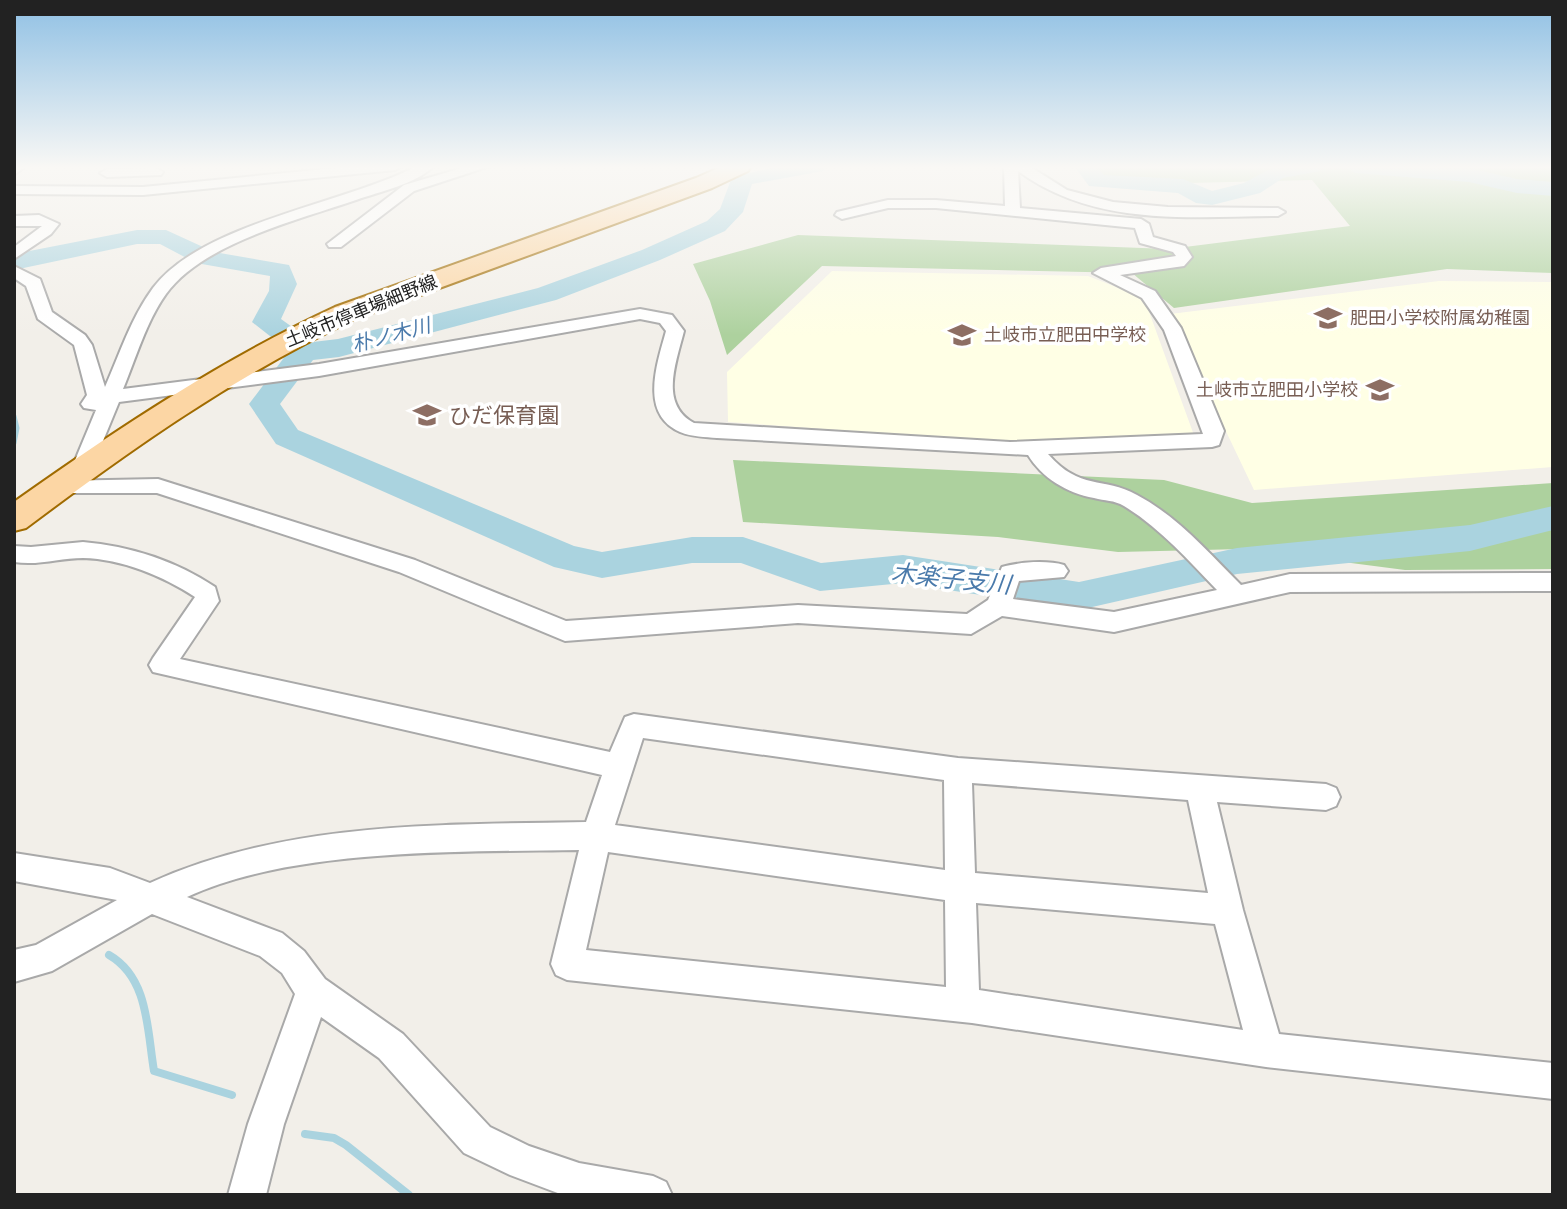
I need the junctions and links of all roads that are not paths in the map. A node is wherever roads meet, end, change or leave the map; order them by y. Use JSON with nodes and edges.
{"nodes":[{"id":1,"x":46,"y":222,"type":"edge"},
{"id":2,"x":278,"y":222,"type":"edge"},
{"id":3,"x":364,"y":222,"type":"edge"},
{"id":4,"x":595,"y":222,"type":"edge"},
{"id":5,"x":1142,"y":222,"type":"edge"},
{"id":6,"x":335,"y":244,"type":"dead end"},
{"id":7,"x":14,"y":254,"type":"edge"},
{"id":8,"x":14,"y":271,"type":"edge"},
{"id":9,"x":207,"y":384,"type":"junction"},
{"id":10,"x":108,"y":400,"type":"junction"},
{"id":11,"x":1034,"y":448,"type":"junction"},
{"id":12,"x":81,"y":470,"type":"junction"},
{"id":13,"x":57,"y":488,"type":"junction"},
{"id":14,"x":14,"y":519,"type":"edge"},
{"id":15,"x":14,"y":554,"type":"edge"},
{"id":16,"x":1056,"y":571,"type":"dead end"},
{"id":17,"x":1553,"y":582,"type":"edge"},
{"id":18,"x":1237,"y":596,"type":"junction"},
{"id":19,"x":998,"y":606,"type":"junction"},
{"id":20,"x":617,"y":766,"type":"junction"},
{"id":21,"x":958,"y":770,"type":"junction"},
{"id":22,"x":1200,"y":788,"type":"junction"},
{"id":23,"x":1326,"y":797,"type":"dead end"},
{"id":24,"x":595,"y":836,"type":"junction"},
{"id":25,"x":14,"y":867,"type":"edge"},
{"id":26,"x":961,"y":887,"type":"junction"},
{"id":27,"x":151,"y":898,"type":"junction"},
{"id":28,"x":1227,"y":910,"type":"junction"},
{"id":29,"x":14,"y":966,"type":"edge"},
{"id":30,"x":313,"y":991,"type":"junction"},
{"id":31,"x":963,"y":1005,"type":"junction"},
{"id":32,"x":1266,"y":1050,"type":"junction"},
{"id":33,"x":1553,"y":1081,"type":"edge"},
{"id":34,"x":247,"y":1195,"type":"edge"},
{"id":35,"x":653,"y":1195,"type":"edge"}],
"edges":[{"from":1,"to":7,"type":"street"},
{"from":2,"to":10,"type":"street"},
{"from":3,"to":6,"type":"street"},
{"from":4,"to":9,"type":"main road","name":"土岐市停車場細野線"},
{"from":5,"to":11,"type":"street"},
{"from":8,"to":10,"type":"street"},
{"from":9,"to":10,"type":"street"},
{"from":9,"to":11,"type":"street"},
{"from":9,"to":12,"type":"main road","name":"土岐市停車場細野線"},
{"from":10,"to":12,"type":"street"},
{"from":11,"to":18,"type":"street"},
{"from":12,"to":13,"type":"main road","name":"土岐市停車場細野線"},
{"from":13,"to":14,"type":"main road","name":"土岐市停車場細野線"},
{"from":13,"to":19,"type":"street"},
{"from":15,"to":20,"type":"street"},
{"from":16,"to":19,"type":"street"},
{"from":17,"to":18,"type":"street"},
{"from":18,"to":19,"type":"street"},
{"from":20,"to":21,"type":"street"},
{"from":20,"to":24,"type":"street"},
{"from":21,"to":22,"type":"street"},
{"from":21,"to":26,"type":"street"},
{"from":22,"to":23,"type":"street"},
{"from":22,"to":28,"type":"street"},
{"from":24,"to":26,"type":"street"},
{"from":24,"to":27,"type":"street"},
{"from":24,"to":31,"type":"street"},
{"from":25,"to":27,"type":"street"},
{"from":26,"to":28,"type":"street"},
{"from":26,"to":31,"type":"street"},
{"from":27,"to":29,"type":"street"},
{"from":27,"to":30,"type":"street"},
{"from":28,"to":32,"type":"street"},
{"from":30,"to":34,"type":"street"},
{"from":30,"to":35,"type":"street"},
{"from":31,"to":32,"type":"street"},
{"from":32,"to":33,"type":"street"}]}
